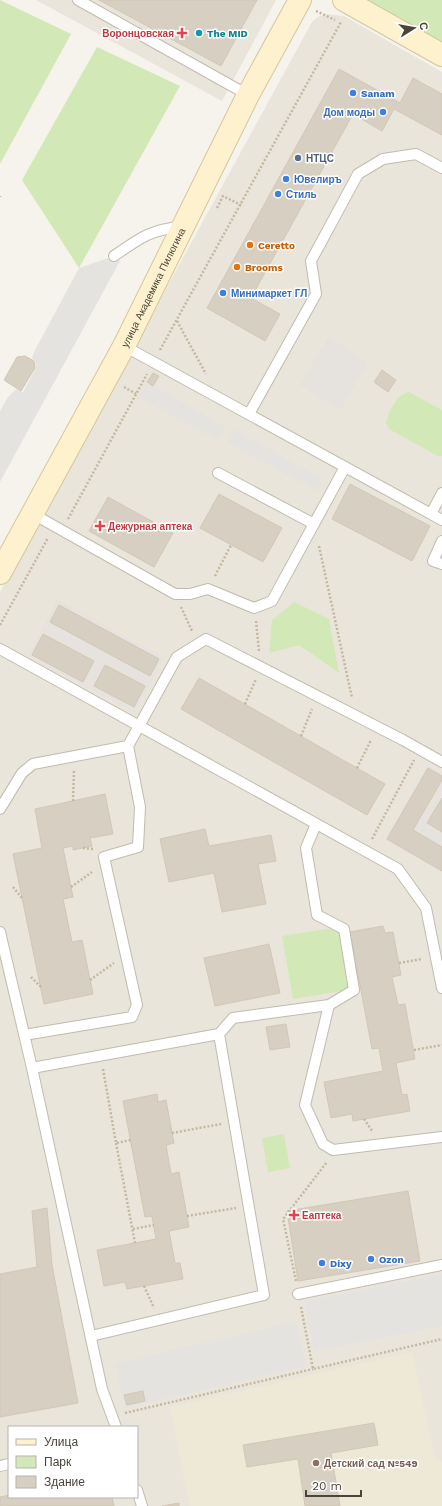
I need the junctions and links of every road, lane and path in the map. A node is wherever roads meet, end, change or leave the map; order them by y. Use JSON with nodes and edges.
{"nodes":[{"id":1,"x":78,"y":0,"type":"edge"},
{"id":2,"x":344,"y":0,"type":"edge"},
{"id":3,"x":306,"y":4,"type":"edge"},
{"id":4,"x":442,"y":55,"type":"edge"},
{"id":5,"x":248,"y":95,"type":"junction"},
{"id":6,"x":442,"y":168,"type":"edge"},
{"id":7,"x":184,"y":226,"type":"junction"},
{"id":8,"x":114,"y":256,"type":"dead end"},
{"id":9,"x":177,"y":320,"type":"junction"},
{"id":10,"x":124,"y":346,"type":"junction"},
{"id":11,"x":154,"y":362,"type":"junction"},
{"id":12,"x":219,"y":398,"type":"junction"},
{"id":13,"x":249,"y":414,"type":"junction"},
{"id":14,"x":345,"y":467,"type":"junction"},
{"id":15,"x":218,"y":473,"type":"dead end"},
{"id":16,"x":442,"y":493,"type":"edge"},
{"id":17,"x":33,"y":514,"type":"junction"},
{"id":18,"x":431,"y":514,"type":"junction"},
{"id":19,"x":442,"y":520,"type":"edge"},
{"id":20,"x":314,"y":524,"type":"junction"},
{"id":21,"x":55,"y":527,"type":"junction"},
{"id":22,"x":442,"y":541,"type":"edge"},
{"id":23,"x":231,"y":545,"type":"dead end"},
{"id":24,"x":442,"y":564,"type":"edge"},
{"id":25,"x":0,"y":573,"type":"edge"},
{"id":26,"x":208,"y":589,"type":"junction"},
{"id":27,"x":174,"y":594,"type":"junction"},
{"id":28,"x":254,"y":608,"type":"junction"},
{"id":29,"x":0,"y":625,"type":"edge"},
{"id":30,"x":198,"y":644,"type":"junction"},
{"id":31,"x":0,"y":650,"type":"edge"},
{"id":32,"x":261,"y":668,"type":"junction"},
{"id":33,"x":317,"y":696,"type":"junction"},
{"id":34,"x":245,"y":704,"type":"dead end"},
{"id":35,"x":356,"y":716,"type":"junction"},
{"id":36,"x":138,"y":726,"type":"junction"},
{"id":37,"x":377,"y":727,"type":"junction"},
{"id":38,"x":301,"y":736,"type":"dead end"},
{"id":39,"x":128,"y":746,"type":"junction"},
{"id":40,"x":419,"y":749,"type":"junction"},
{"id":41,"x":74,"y":756,"type":"junction"},
{"id":42,"x":442,"y":762,"type":"edge"},
{"id":43,"x":357,"y":768,"type":"dead end"},
{"id":44,"x":73,"y":801,"type":"dead end"},
{"id":45,"x":0,"y":809,"type":"edge"},
{"id":46,"x":316,"y":824,"type":"junction"},
{"id":47,"x":366,"y":851,"type":"junction"},
{"id":48,"x":98,"y":869,"type":"dead end"},
{"id":49,"x":13,"y":887,"type":"dead end"},
{"id":50,"x":71,"y":887,"type":"dead end"},
{"id":51,"x":22,"y":898,"type":"dead end"},
{"id":52,"x":0,"y":932,"type":"edge"},
{"id":53,"x":436,"y":956,"type":"junction"},
{"id":54,"x":118,"y":961,"type":"dead end"},
{"id":55,"x":399,"y":963,"type":"dead end"},
{"id":56,"x":32,"y":977,"type":"dead end"},
{"id":57,"x":90,"y":980,"type":"dead end"},
{"id":58,"x":41,"y":988,"type":"dead end"},
{"id":59,"x":442,"y":988,"type":"edge"},
{"id":60,"x":329,"y":1006,"type":"junction"},
{"id":61,"x":24,"y":1034,"type":"junction"},
{"id":62,"x":219,"y":1034,"type":"junction"},
{"id":63,"x":442,"y":1045,"type":"edge"},
{"id":64,"x":414,"y":1050,"type":"dead end"},
{"id":65,"x":32,"y":1068,"type":"junction"},
{"id":66,"x":102,"y":1070,"type":"dead end"},
{"id":67,"x":234,"y":1122,"type":"junction"},
{"id":68,"x":172,"y":1133,"type":"dead end"},
{"id":69,"x":442,"y":1137,"type":"edge"},
{"id":70,"x":131,"y":1140,"type":"dead end"},
{"id":71,"x":116,"y":1143,"type":"junction"},
{"id":72,"x":249,"y":1206,"type":"junction"},
{"id":73,"x":187,"y":1216,"type":"dead end"},
{"id":74,"x":154,"y":1225,"type":"dead end"},
{"id":75,"x":133,"y":1229,"type":"junction"},
{"id":76,"x":135,"y":1243,"type":"dead end"},
{"id":77,"x":442,"y":1265,"type":"edge"},
{"id":78,"x":144,"y":1286,"type":"dead end"},
{"id":79,"x":298,"y":1294,"type":"dead end"},
{"id":80,"x":159,"y":1320,"type":"junction"},
{"id":81,"x":91,"y":1336,"type":"junction"},
{"id":82,"x":313,"y":1369,"type":"dead end"},
{"id":83,"x":112,"y":1416,"type":"junction"},
{"id":84,"x":116,"y":1426,"type":"edge"},
{"id":85,"x":138,"y":1493,"type":"edge"},
{"id":86,"x":142,"y":1506,"type":"edge"}],
"edges":[{"from":1,"to":5,"type":"lane"},
{"from":2,"to":4,"type":"street"},
{"from":3,"to":5,"type":"street","name":"улица Академика Пилюгина"},
{"from":3,"to":9,"type":"path"},
{"from":5,"to":7,"type":"street","name":"улица Академика Пилюгина"},
{"from":6,"to":13,"type":"lane"},
{"from":7,"to":8,"type":"lane"},
{"from":7,"to":10,"type":"street","name":"улица Академика Пилюгина"},
{"from":9,"to":11,"type":"path"},
{"from":9,"to":12,"type":"path"},
{"from":10,"to":11,"type":"lane"},
{"from":10,"to":17,"type":"street","name":"улица Академика Пилюгина"},
{"from":11,"to":12,"type":"lane"},
{"from":11,"to":21,"type":"path"},
{"from":12,"to":13,"type":"lane"},
{"from":13,"to":14,"type":"lane"},
{"from":14,"to":18,"type":"lane"},
{"from":14,"to":20,"type":"lane"},
{"from":15,"to":20,"type":"lane"},
{"from":16,"to":18,"type":"lane"},
{"from":17,"to":21,"type":"lane"},
{"from":17,"to":25,"type":"street","name":"улица Академика Пилюгина"},
{"from":18,"to":19,"type":"lane"},
{"from":20,"to":28,"type":"lane"},
{"from":20,"to":35,"type":"path"},
{"from":21,"to":27,"type":"lane"},
{"from":21,"to":29,"type":"path"},
{"from":22,"to":24,"type":"lane"},
{"from":23,"to":26,"type":"path"},
{"from":26,"to":27,"type":"lane"},
{"from":26,"to":28,"type":"lane"},
{"from":27,"to":30,"type":"path"},
{"from":28,"to":32,"type":"path"},
{"from":30,"to":32,"type":"lane"},
{"from":30,"to":36,"type":"lane"},
{"from":31,"to":36,"type":"lane"},
{"from":32,"to":33,"type":"lane"},
{"from":32,"to":34,"type":"path"},
{"from":33,"to":35,"type":"lane"},
{"from":33,"to":38,"type":"path"},
{"from":35,"to":37,"type":"lane"},
{"from":36,"to":39,"type":"lane"},
{"from":36,"to":46,"type":"lane"},
{"from":37,"to":40,"type":"lane"},
{"from":37,"to":43,"type":"path"},
{"from":39,"to":41,"type":"lane"},
{"from":39,"to":61,"type":"lane"},
{"from":40,"to":42,"type":"lane"},
{"from":40,"to":47,"type":"path"},
{"from":41,"to":44,"type":"path"},
{"from":41,"to":45,"type":"lane"},
{"from":46,"to":47,"type":"lane"},
{"from":46,"to":60,"type":"lane"},
{"from":47,"to":53,"type":"lane"},
{"from":48,"to":50,"type":"path"},
{"from":49,"to":51,"type":"path"},
{"from":52,"to":61,"type":"lane"},
{"from":53,"to":55,"type":"path"},
{"from":53,"to":59,"type":"lane"},
{"from":54,"to":57,"type":"path"},
{"from":56,"to":58,"type":"path"},
{"from":60,"to":62,"type":"lane"},
{"from":60,"to":69,"type":"lane"},
{"from":61,"to":65,"type":"lane"},
{"from":62,"to":65,"type":"lane"},
{"from":62,"to":67,"type":"lane"},
{"from":63,"to":64,"type":"path"},
{"from":65,"to":81,"type":"lane"},
{"from":66,"to":71,"type":"path"},
{"from":67,"to":68,"type":"path"},
{"from":67,"to":72,"type":"lane"},
{"from":70,"to":71,"type":"path"},
{"from":71,"to":75,"type":"path"},
{"from":72,"to":73,"type":"path"},
{"from":72,"to":80,"type":"lane"},
{"from":74,"to":75,"type":"path"},
{"from":75,"to":76,"type":"path"},
{"from":77,"to":79,"type":"lane"},
{"from":78,"to":80,"type":"path"},
{"from":80,"to":81,"type":"lane"},
{"from":81,"to":83,"type":"lane"},
{"from":82,"to":83,"type":"path"},
{"from":83,"to":84,"type":"lane"},
{"from":85,"to":86,"type":"lane"}]}
